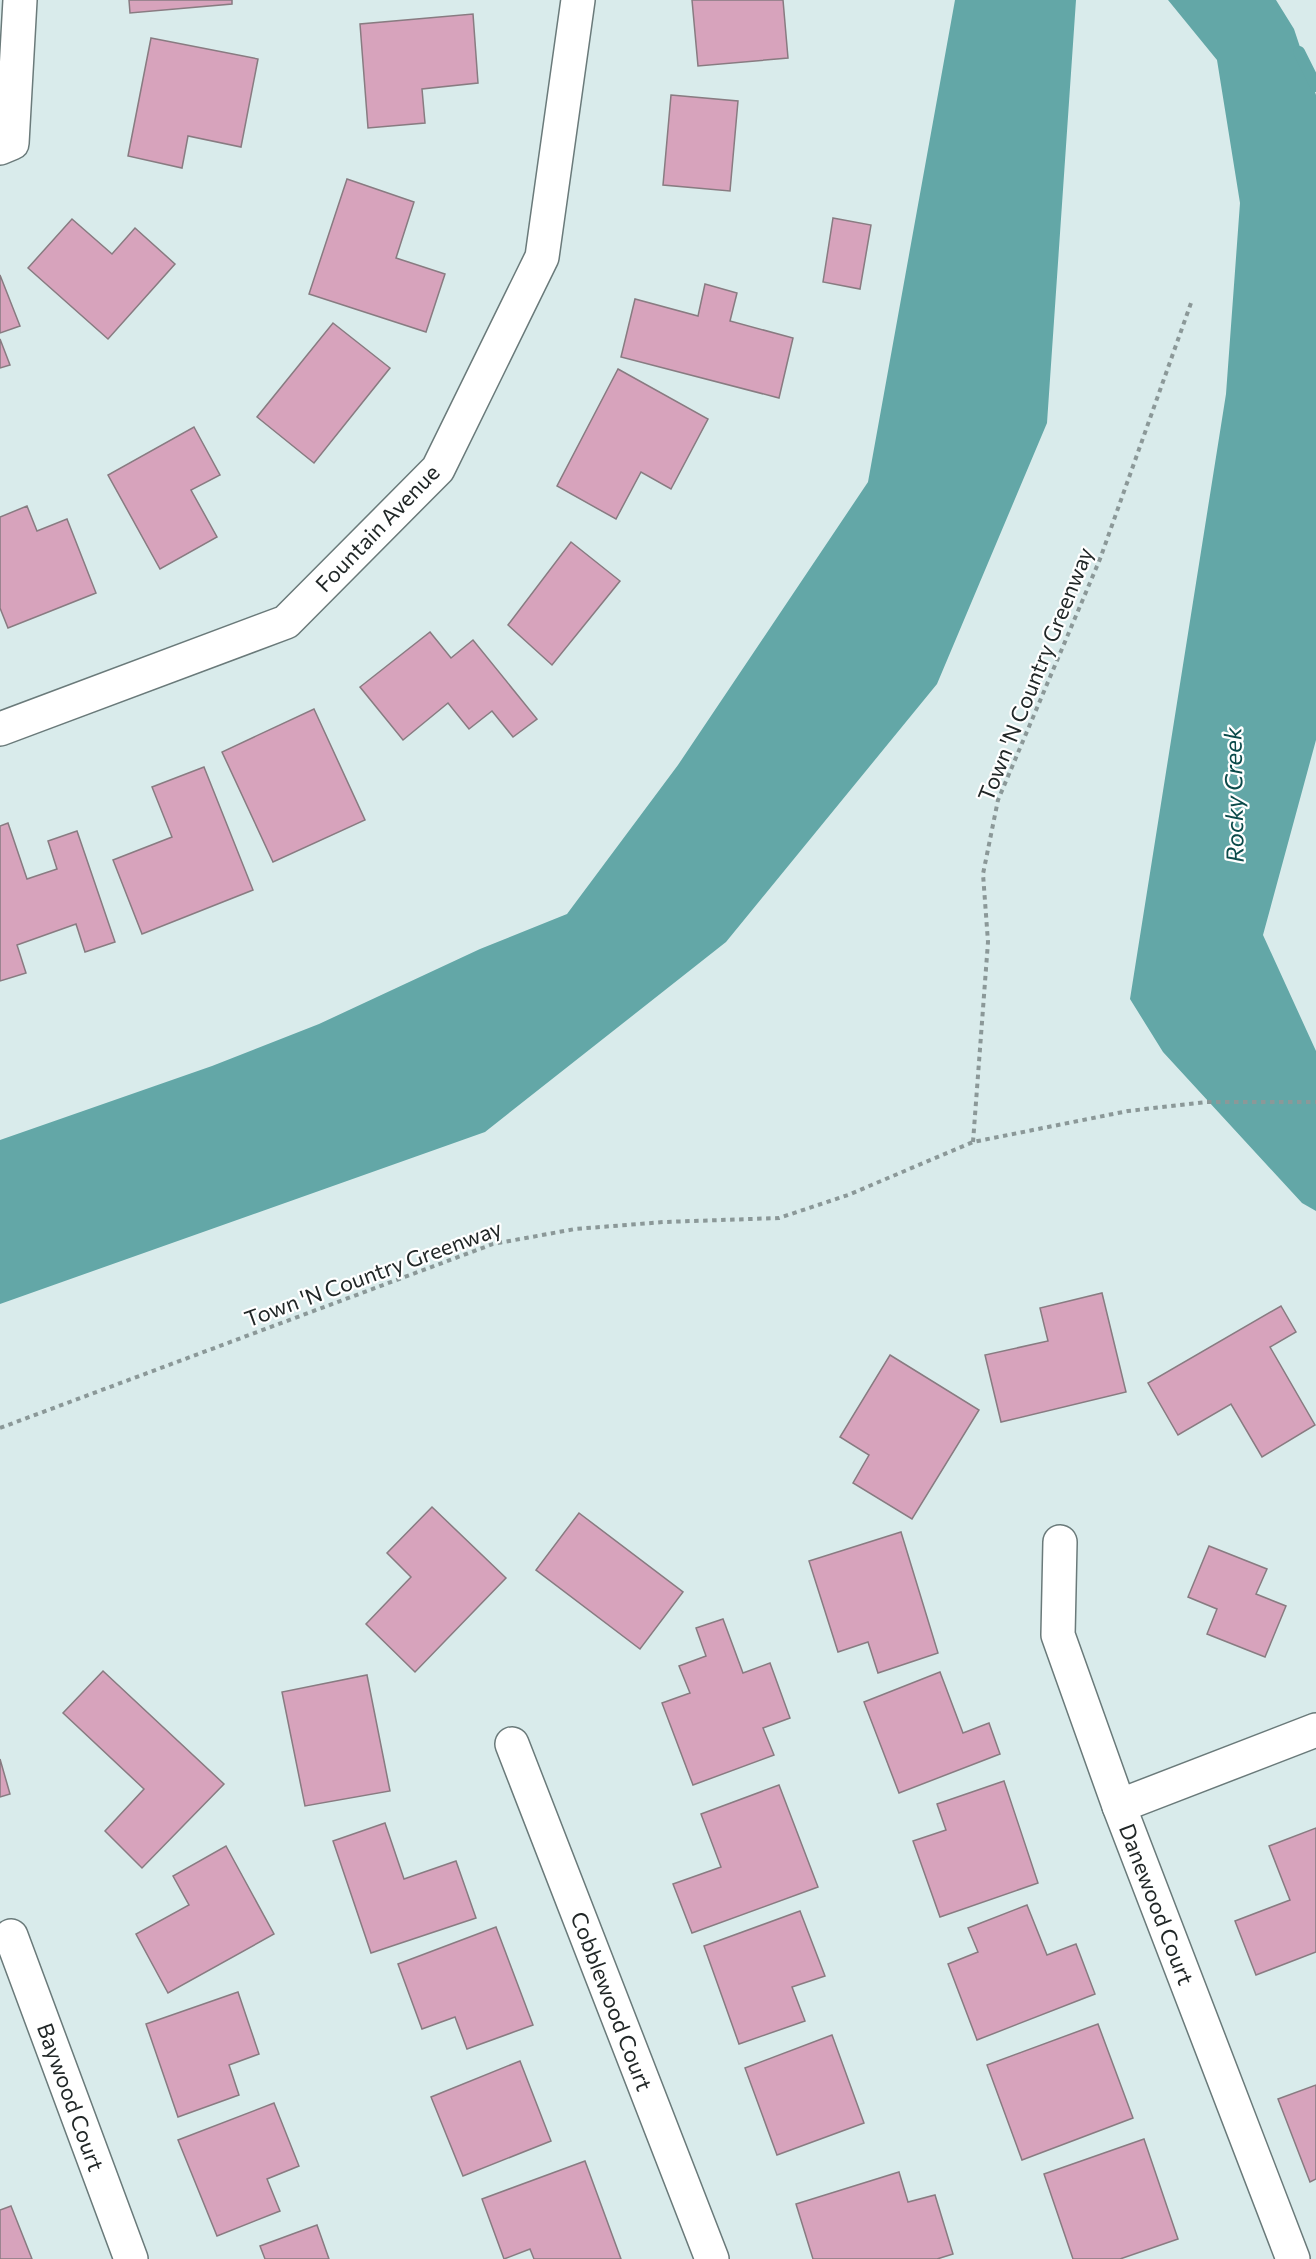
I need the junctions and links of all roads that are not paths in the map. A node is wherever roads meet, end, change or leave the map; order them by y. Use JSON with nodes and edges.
{"nodes":[{"id":1,"x":20,"y":0,"type":"edge"},
{"id":2,"x":578,"y":0,"type":"edge"},
{"id":3,"x":0,"y":148,"type":"edge"},
{"id":4,"x":0,"y":729,"type":"edge"},
{"id":5,"x":1060,"y":1542,"type":"dead end"},
{"id":6,"x":1316,"y":1730,"type":"edge"},
{"id":7,"x":512,"y":1744,"type":"dead end"},
{"id":8,"x":1119,"y":1806,"type":"junction"},
{"id":9,"x":11,"y":1936,"type":"dead end"},
{"id":10,"x":131,"y":2259,"type":"edge"},
{"id":11,"x":712,"y":2259,"type":"edge"},
{"id":12,"x":1293,"y":2259,"type":"edge"}],
"edges":[{"from":1,"to":3,"type":"street"},
{"from":2,"to":4,"type":"street","name":"Fountain Avenue"},
{"from":5,"to":8,"type":"street","name":"Danewood Court"},
{"from":6,"to":8,"type":"street"},
{"from":7,"to":11,"type":"street","name":"Cobblewood Court"},
{"from":8,"to":12,"type":"street","name":"Danewood Court"},
{"from":9,"to":10,"type":"street","name":"Baywood Court"}]}
